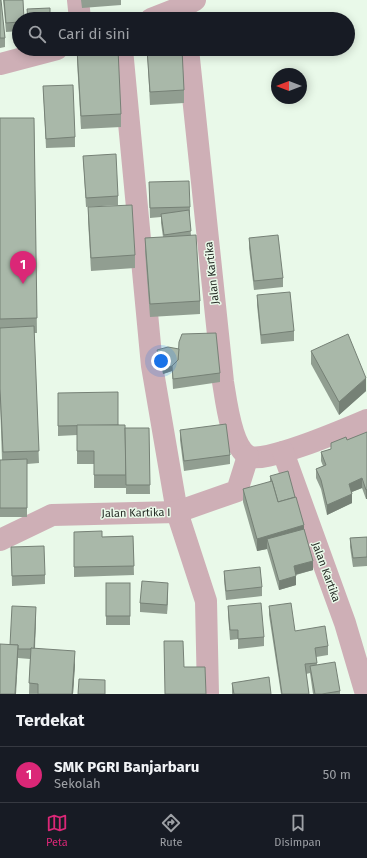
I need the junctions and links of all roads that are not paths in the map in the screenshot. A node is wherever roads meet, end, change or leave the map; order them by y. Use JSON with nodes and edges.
{"nodes":[{"id":1,"x":78,"y":0,"type":"edge"},
{"id":2,"x":187,"y":6,"type":"edge"},
{"id":3,"x":79,"y":12,"type":"edge"},
{"id":4,"x":170,"y":12,"type":"edge"},
{"id":5,"x":32,"y":56,"type":"edge"},
{"id":6,"x":123,"y":56,"type":"edge"},
{"id":7,"x":189,"y":56,"type":"edge"},
{"id":8,"x":0,"y":64,"type":"edge"},
{"id":9,"x":367,"y":420,"type":"edge"},
{"id":10,"x":283,"y":452,"type":"junction"},
{"id":11,"x":248,"y":456,"type":"junction"},
{"id":12,"x":177,"y":512,"type":"junction"},
{"id":13,"x":0,"y":540,"type":"edge"},
{"id":14,"x":208,"y":694,"type":"edge"},
{"id":15,"x":366,"y":694,"type":"edge"}],
"edges":[{"from":1,"to":3,"type":"street"},
{"from":2,"to":4,"type":"street"},
{"from":5,"to":8,"type":"street"},
{"from":6,"to":12,"type":"street"},
{"from":7,"to":11,"type":"street","name":"Jalan Kartika"},
{"from":9,"to":10,"type":"street"},
{"from":10,"to":11,"type":"street"},
{"from":10,"to":15,"type":"street","name":"Jalan Kartika"},
{"from":11,"to":12,"type":"street","name":"Jalan Kartika I"},
{"from":12,"to":13,"type":"street","name":"Jalan Kartika I"},
{"from":12,"to":14,"type":"street"}]}
